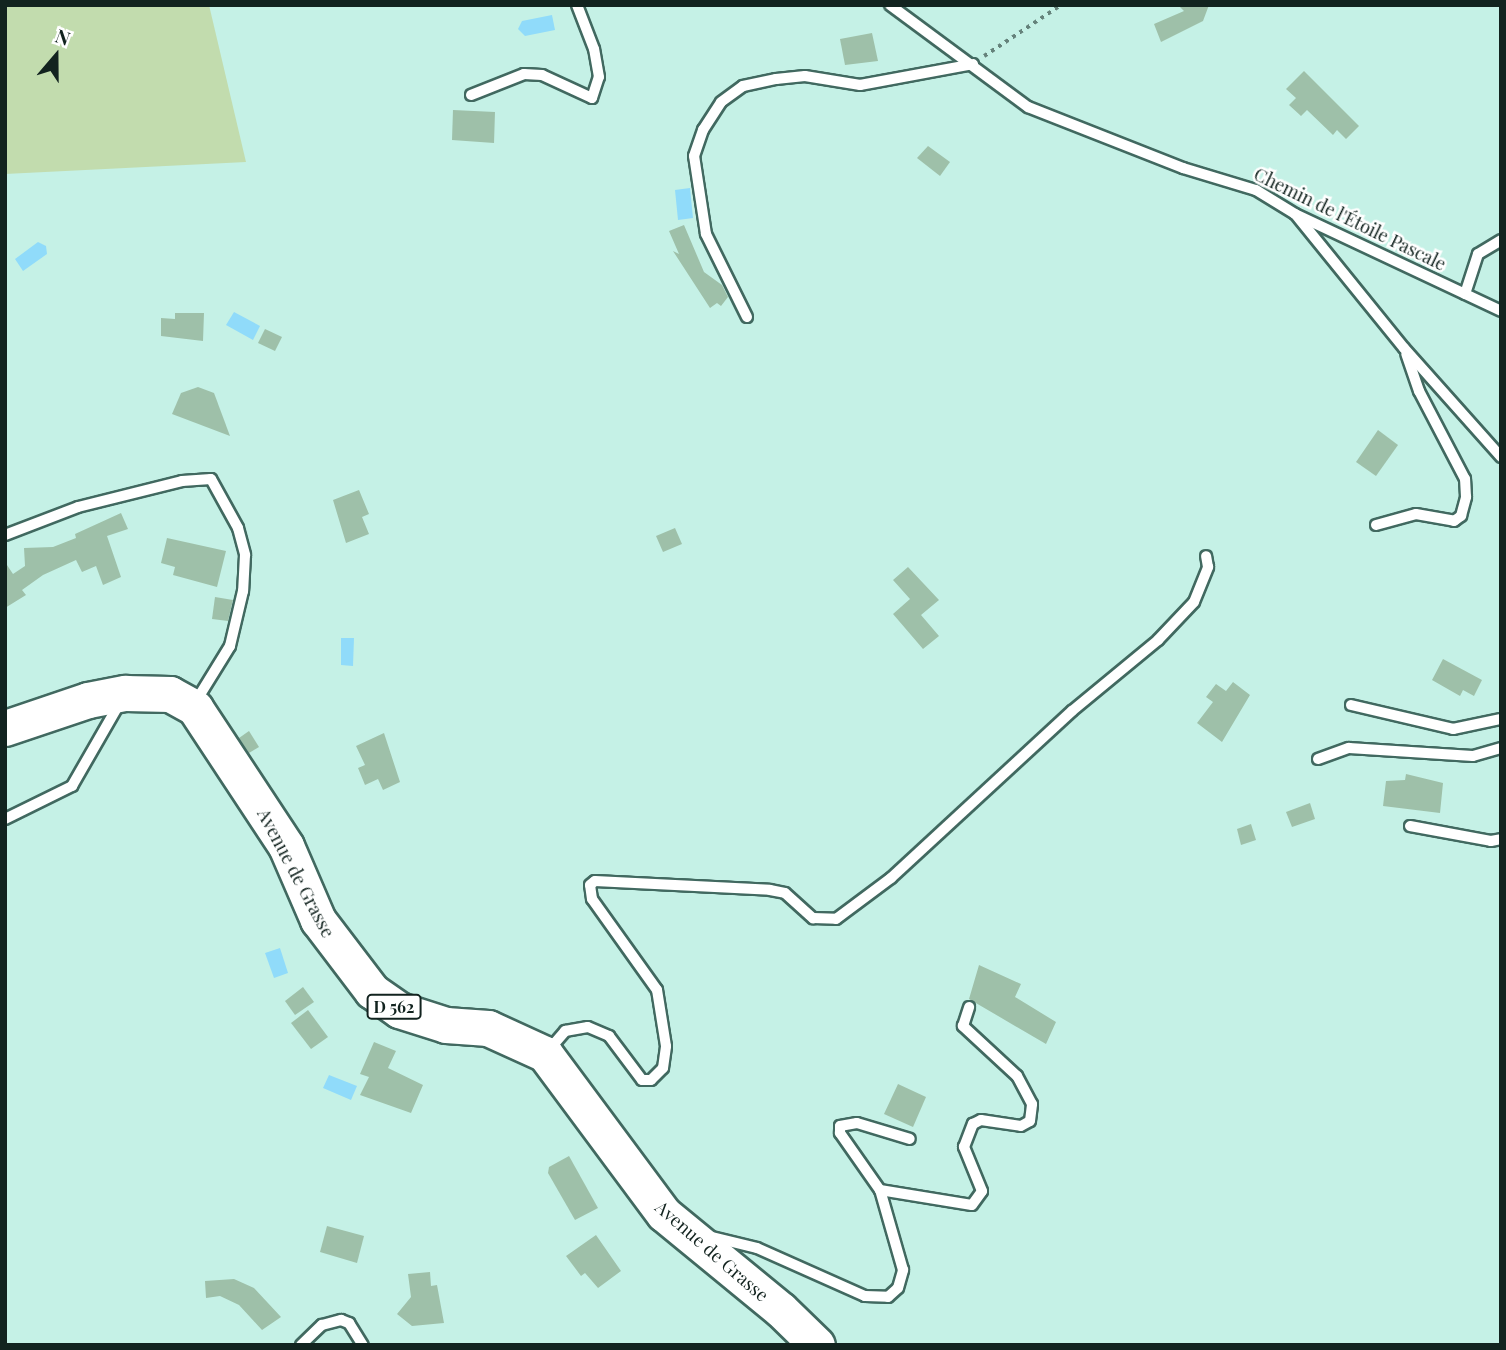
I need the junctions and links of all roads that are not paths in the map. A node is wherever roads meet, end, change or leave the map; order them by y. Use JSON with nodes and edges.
{"nodes":[{"id":1,"x":577,"y":5,"type":"edge"},
{"id":2,"x":890,"y":5,"type":"edge"},
{"id":3,"x":973,"y":64,"type":"junction"},
{"id":4,"x":471,"y":94,"type":"dead end"},
{"id":5,"x":1295,"y":214,"type":"junction"},
{"id":6,"x":1501,"y":240,"type":"edge"},
{"id":7,"x":1465,"y":294,"type":"junction"},
{"id":8,"x":1501,"y":311,"type":"edge"},
{"id":9,"x":747,"y":317,"type":"dead end"},
{"id":10,"x":1404,"y":348,"type":"junction"},
{"id":11,"x":1501,"y":457,"type":"edge"},
{"id":12,"x":1376,"y":525,"type":"dead end"},
{"id":13,"x":5,"y":535,"type":"edge"},
{"id":14,"x":1206,"y":556,"type":"dead end"},
{"id":15,"x":124,"y":694,"type":"junction"},
{"id":16,"x":1351,"y":705,"type":"dead end"},
{"id":17,"x":192,"y":706,"type":"junction"},
{"id":18,"x":1501,"y":719,"type":"edge"},
{"id":19,"x":5,"y":728,"type":"edge"},
{"id":20,"x":1501,"y":748,"type":"edge"},
{"id":21,"x":1318,"y":760,"type":"dead end"},
{"id":22,"x":5,"y":819,"type":"edge"},
{"id":23,"x":1410,"y":826,"type":"dead end"},
{"id":24,"x":1501,"y":839,"type":"edge"},
{"id":25,"x":969,"y":1007,"type":"dead end"},
{"id":26,"x":545,"y":1055,"type":"junction"},
{"id":27,"x":910,"y":1139,"type":"dead end"},
{"id":28,"x":880,"y":1190,"type":"junction"},
{"id":29,"x":684,"y":1231,"type":"junction"},
{"id":30,"x":301,"y":1345,"type":"edge"},
{"id":31,"x":363,"y":1345,"type":"edge"},
{"id":32,"x":817,"y":1345,"type":"edge"}],
"edges":[{"from":1,"to":4,"type":"lane"},
{"from":2,"to":3,"type":"lane","name":"Chemin de l'Étoile Pascale"},
{"from":3,"to":5,"type":"lane","name":"Chemin de l'Étoile Pascale"},
{"from":3,"to":9,"type":"lane"},
{"from":5,"to":7,"type":"lane","name":"Chemin de l'Étoile Pascale"},
{"from":5,"to":10,"type":"lane"},
{"from":6,"to":7,"type":"lane"},
{"from":7,"to":8,"type":"lane","name":"Chemin de l'Étoile Pascale"},
{"from":10,"to":11,"type":"lane"},
{"from":10,"to":12,"type":"lane"},
{"from":13,"to":17,"type":"lane"},
{"from":14,"to":26,"type":"lane"},
{"from":15,"to":17,"type":"main road"},
{"from":15,"to":19,"type":"main road"},
{"from":15,"to":22,"type":"lane"},
{"from":16,"to":18,"type":"lane"},
{"from":17,"to":26,"type":"main road","name":"Avenue de Grasse","number":"D 562"},
{"from":20,"to":21,"type":"lane"},
{"from":23,"to":24,"type":"lane"},
{"from":25,"to":28,"type":"lane"},
{"from":26,"to":29,"type":"main road","name":"Avenue de Grasse","number":"D 562"},
{"from":27,"to":28,"type":"lane"},
{"from":28,"to":29,"type":"lane"},
{"from":29,"to":32,"type":"main road","name":"Avenue de Grasse","number":"D 562"},
{"from":30,"to":31,"type":"lane"}]}
